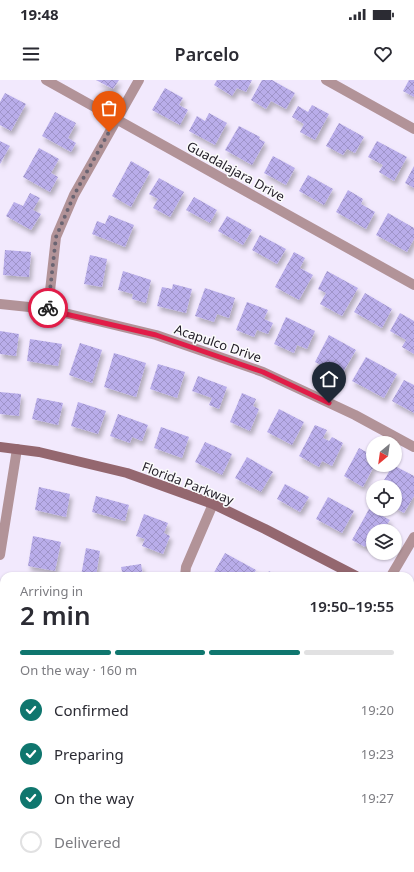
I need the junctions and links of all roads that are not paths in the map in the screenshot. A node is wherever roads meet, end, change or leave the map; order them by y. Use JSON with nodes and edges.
{"nodes":[{"id":1,"x":46,"y":80,"type":"edge"},
{"id":2,"x":139,"y":80,"type":"edge"},
{"id":3,"x":326,"y":80,"type":"edge"},
{"id":4,"x":116,"y":119,"type":"junction"},
{"id":5,"x":414,"y":129,"type":"edge"},
{"id":6,"x":414,"y":285,"type":"edge"},
{"id":7,"x":0,"y":304,"type":"edge"},
{"id":8,"x":48,"y":310,"type":"junction"},
{"id":9,"x":0,"y":447,"type":"edge"},
{"id":10,"x":414,"y":447,"type":"edge"},
{"id":11,"x":17,"y":449,"type":"junction"},
{"id":12,"x":213,"y":504,"type":"junction"},
{"id":13,"x":414,"y":537,"type":"edge"},
{"id":14,"x":0,"y":555,"type":"edge"},
{"id":15,"x":185,"y":572,"type":"edge"},
{"id":16,"x":348,"y":572,"type":"edge"},
{"id":17,"x":393,"y":572,"type":"edge"}],
"edges":[{"from":1,"to":4,"type":"street","name":"Guadalajara Drive"},
{"from":2,"to":4,"type":"street"},
{"from":3,"to":5,"type":"street"},
{"from":4,"to":6,"type":"street","name":"Guadalajara Drive"},
{"from":4,"to":8,"type":"street"},
{"from":7,"to":8,"type":"street","name":"Acapulco Drive"},
{"from":8,"to":10,"type":"street","name":"Acapulco Drive"},
{"from":9,"to":11,"type":"street","name":"Florida Parkway"},
{"from":11,"to":12,"type":"street","name":"Florida Parkway"},
{"from":11,"to":14,"type":"street"},
{"from":12,"to":15,"type":"street"},
{"from":12,"to":16,"type":"street","name":"Florida Parkway"},
{"from":13,"to":17,"type":"street"}]}
